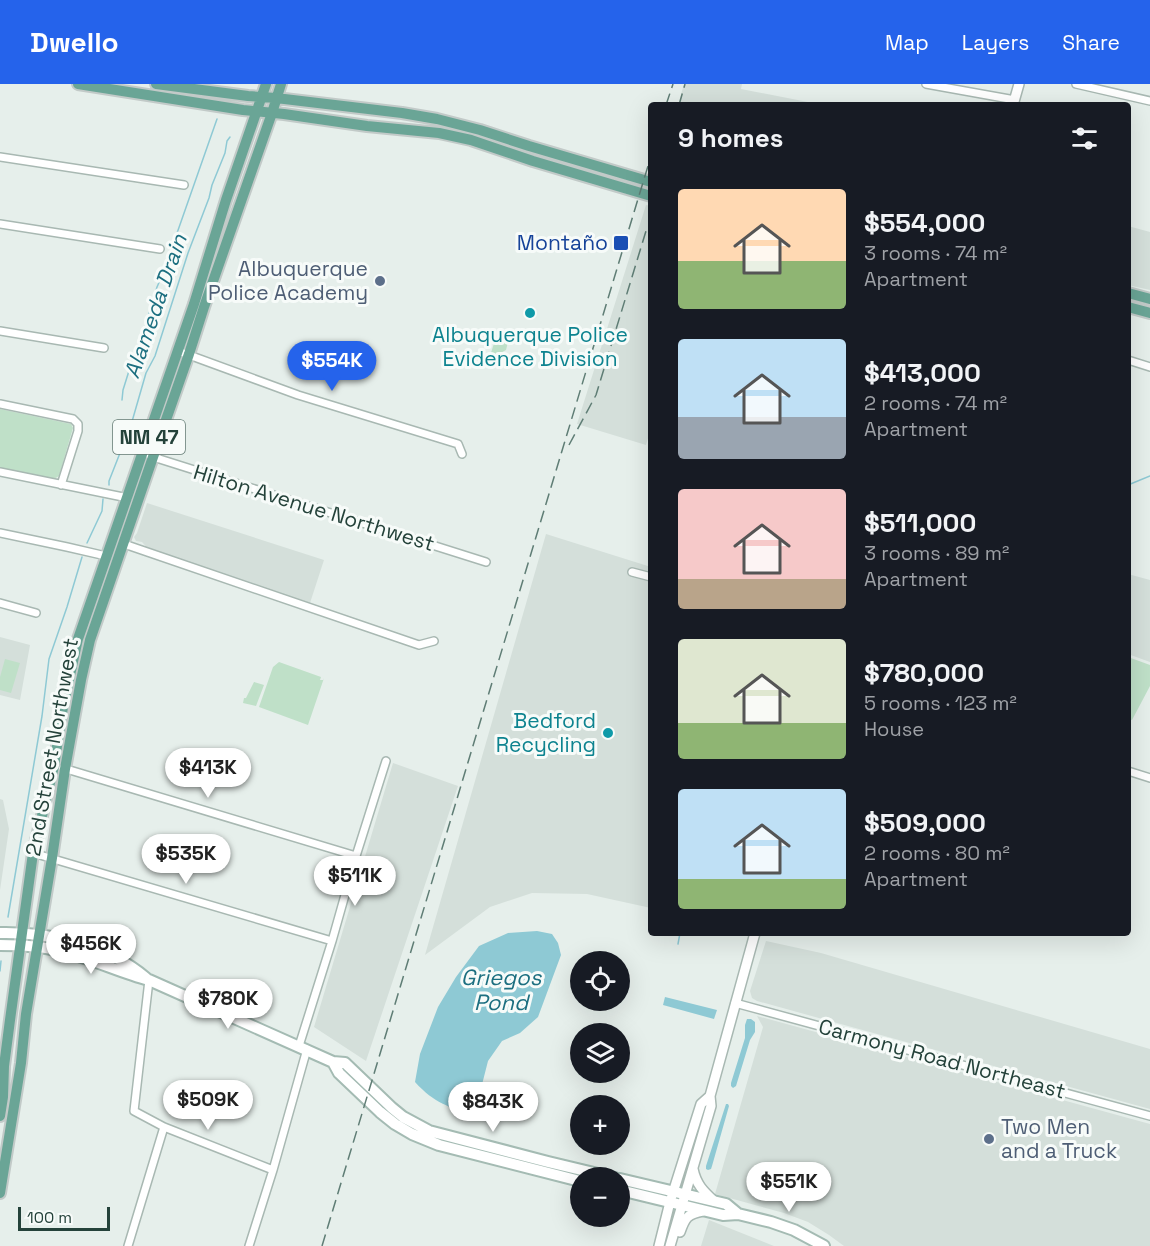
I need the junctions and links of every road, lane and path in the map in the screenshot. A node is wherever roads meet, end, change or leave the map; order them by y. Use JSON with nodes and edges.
{"nodes":[{"id":1,"x":78,"y":84,"type":"edge"},
{"id":2,"x":156,"y":84,"type":"edge"},
{"id":3,"x":266,"y":84,"type":"edge"},
{"id":4,"x":281,"y":84,"type":"edge"},
{"id":5,"x":926,"y":84,"type":"edge"},
{"id":6,"x":1019,"y":84,"type":"edge"},
{"id":7,"x":1076,"y":84,"type":"edge"},
{"id":8,"x":262,"y":97,"type":"junction"},
{"id":9,"x":276,"y":98,"type":"junction"},
{"id":10,"x":1150,"y":101,"type":"edge"},
{"id":11,"x":1014,"y":102,"type":"edge"},
{"id":12,"x":257,"y":112,"type":"junction"},
{"id":13,"x":272,"y":113,"type":"junction"},
{"id":14,"x":0,"y":157,"type":"edge"},
{"id":15,"x":647,"y":181,"type":"edge"},
{"id":16,"x":184,"y":185,"type":"dead end"},
{"id":17,"x":646,"y":195,"type":"edge"},
{"id":18,"x":0,"y":224,"type":"edge"},
{"id":19,"x":160,"y":249,"type":"dead end"},
{"id":20,"x":1131,"y":294,"type":"edge"},
{"id":21,"x":1150,"y":299,"type":"edge"},
{"id":22,"x":1131,"y":308,"type":"edge"},
{"id":23,"x":1150,"y":313,"type":"edge"},
{"id":24,"x":0,"y":331,"type":"edge"},
{"id":25,"x":104,"y":348,"type":"dead end"},
{"id":26,"x":184,"y":352,"type":"junction"},
{"id":27,"x":1131,"y":361,"type":"edge"},
{"id":28,"x":1150,"y":367,"type":"edge"},
{"id":29,"x":0,"y":404,"type":"edge"},
{"id":30,"x":462,"y":454,"type":"dead end"},
{"id":31,"x":148,"y":455,"type":"junction"},
{"id":32,"x":0,"y":472,"type":"edge"},
{"id":33,"x":61,"y":485,"type":"junction"},
{"id":34,"x":128,"y":498,"type":"junction"},
{"id":35,"x":0,"y":533,"type":"edge"},
{"id":36,"x":124,"y":544,"type":"junction"},
{"id":37,"x":106,"y":556,"type":"junction"},
{"id":38,"x":486,"y":562,"type":"dead end"},
{"id":39,"x":632,"y":572,"type":"dead end"},
{"id":40,"x":648,"y":576,"type":"edge"},
{"id":41,"x":0,"y":603,"type":"edge"},
{"id":42,"x":36,"y":613,"type":"dead end"},
{"id":43,"x":434,"y":641,"type":"dead end"},
{"id":44,"x":386,"y":760,"type":"dead end"},
{"id":45,"x":59,"y":767,"type":"junction"},
{"id":46,"x":1131,"y":772,"type":"edge"},
{"id":47,"x":1150,"y":778,"type":"edge"},
{"id":48,"x":33,"y":853,"type":"junction"},
{"id":49,"x":356,"y":856,"type":"junction"},
{"id":50,"x":52,"y":858,"type":"junction"},
{"id":51,"x":0,"y":933,"type":"edge"},
{"id":52,"x":21,"y":933,"type":"junction"},
{"id":53,"x":40,"y":935,"type":"junction"},
{"id":54,"x":754,"y":936,"type":"edge"},
{"id":55,"x":332,"y":941,"type":"junction"},
{"id":56,"x":0,"y":945,"type":"edge"},
{"id":57,"x":20,"y":945,"type":"junction"},
{"id":58,"x":38,"y":947,"type":"junction"},
{"id":59,"x":149,"y":980,"type":"junction"},
{"id":60,"x":735,"y":1003,"type":"junction"},
{"id":61,"x":303,"y":1047,"type":"junction"},
{"id":62,"x":333,"y":1062,"type":"junction"},
{"id":63,"x":710,"y":1096,"type":"junction"},
{"id":64,"x":0,"y":1116,"type":"edge"},
{"id":65,"x":1150,"y":1116,"type":"edge"},
{"id":66,"x":164,"y":1127,"type":"junction"},
{"id":67,"x":570,"y":1167,"type":"edge"},
{"id":68,"x":693,"y":1169,"type":"junction"},
{"id":69,"x":273,"y":1170,"type":"junction"},
{"id":70,"x":570,"y":1178,"type":"edge"},
{"id":71,"x":630,"y":1182,"type":"edge"},
{"id":72,"x":630,"y":1191,"type":"edge"},
{"id":73,"x":0,"y":1193,"type":"edge"},
{"id":74,"x":672,"y":1197,"type":"junction"},
{"id":75,"x":684,"y":1200,"type":"junction"},
{"id":76,"x":714,"y":1201,"type":"junction"},
{"id":77,"x":705,"y":1210,"type":"junction"},
{"id":78,"x":738,"y":1214,"type":"junction"},
{"id":79,"x":128,"y":1246,"type":"edge"},
{"id":80,"x":249,"y":1246,"type":"edge"},
{"id":81,"x":659,"y":1246,"type":"edge"},
{"id":82,"x":670,"y":1246,"type":"edge"},
{"id":83,"x":675,"y":1246,"type":"edge"},
{"id":84,"x":824,"y":1246,"type":"edge"}],
"edges":[{"from":1,"to":12,"type":"main road"},
{"from":2,"to":8,"type":"main road"},
{"from":3,"to":8,"type":"main road","name":"2nd Street Northwest","number":"NM 47"},
{"from":4,"to":9,"type":"main road","name":"2nd Street Northwest","number":"NM 47"},
{"from":5,"to":11,"type":"street"},
{"from":6,"to":11,"type":"street"},
{"from":7,"to":10,"type":"street"},
{"from":8,"to":9,"type":"main road"},
{"from":8,"to":12,"type":"main road","name":"2nd Street Northwest","number":"NM 47"},
{"from":9,"to":13,"type":"main road","name":"2nd Street Northwest","number":"NM 47"},
{"from":9,"to":15,"type":"main road"},
{"from":12,"to":13,"type":"main road"},
{"from":12,"to":26,"type":"main road","name":"2nd Street Northwest","number":"NM 47"},
{"from":13,"to":17,"type":"main road"},
{"from":13,"to":26,"type":"main road","name":"2nd Street Northwest","number":"NM 47"},
{"from":14,"to":16,"type":"street"},
{"from":18,"to":19,"type":"street"},
{"from":20,"to":21,"type":"main road"},
{"from":22,"to":23,"type":"main road"},
{"from":24,"to":25,"type":"street"},
{"from":26,"to":30,"type":"street"},
{"from":26,"to":31,"type":"main road","name":"2nd Street Northwest","number":"NM 47"},
{"from":27,"to":28,"type":"street"},
{"from":29,"to":33,"type":"street"},
{"from":31,"to":34,"type":"main road","name":"2nd Street Northwest","number":"NM 47"},
{"from":31,"to":36,"type":"main road","name":"2nd Street Northwest","number":"NM 47"},
{"from":31,"to":38,"type":"street","name":"Hilton Avenue Northwest"},
{"from":32,"to":33,"type":"street"},
{"from":33,"to":34,"type":"street"},
{"from":34,"to":37,"type":"main road","name":"2nd Street Northwest","number":"NM 47"},
{"from":35,"to":37,"type":"street"},
{"from":36,"to":43,"type":"street"},
{"from":36,"to":45,"type":"main road","name":"2nd Street Northwest","number":"NM 47"},
{"from":37,"to":45,"type":"main road","name":"2nd Street Northwest","number":"NM 47"},
{"from":39,"to":40,"type":"street"},
{"from":41,"to":42,"type":"street"},
{"from":44,"to":49,"type":"street"},
{"from":45,"to":48,"type":"main road","name":"2nd Street Northwest","number":"NM 47"},
{"from":45,"to":49,"type":"street"},
{"from":45,"to":50,"type":"main road","name":"2nd Street Northwest","number":"NM 47"},
{"from":46,"to":47,"type":"street"},
{"from":48,"to":50,"type":"street"},
{"from":48,"to":52,"type":"main road","name":"2nd Street Northwest","number":"NM 47"},
{"from":49,"to":55,"type":"street"},
{"from":50,"to":53,"type":"main road","name":"2nd Street Northwest","number":"NM 47"},
{"from":50,"to":55,"type":"street"},
{"from":51,"to":52,"type":"main road"},
{"from":52,"to":53,"type":"main road"},
{"from":52,"to":57,"type":"main road","name":"2nd Street Northwest","number":"NM 47"},
{"from":53,"to":58,"type":"main road","name":"2nd Street Northwest","number":"NM 47"},
{"from":53,"to":59,"type":"main road"},
{"from":54,"to":60,"type":"street"},
{"from":55,"to":61,"type":"street"},
{"from":56,"to":57,"type":"main road"},
{"from":57,"to":58,"type":"main road"},
{"from":57,"to":64,"type":"main road","name":"2nd Street Northwest","number":"NM 47"},
{"from":58,"to":59,"type":"main road"},
{"from":58,"to":73,"type":"main road","name":"2nd Street Northwest","number":"NM 47"},
{"from":59,"to":61,"type":"main road"},
{"from":59,"to":66,"type":"street"},
{"from":60,"to":63,"type":"street"},
{"from":60,"to":65,"type":"street","name":"Carmony Road Northeast"},
{"from":61,"to":62,"type":"main road"},
{"from":61,"to":69,"type":"street"},
{"from":62,"to":67,"type":"main road"},
{"from":62,"to":70,"type":"main road"},
{"from":63,"to":68,"type":"street"},
{"from":63,"to":74,"type":"street"},
{"from":66,"to":69,"type":"street"},
{"from":66,"to":79,"type":"street"},
{"from":68,"to":75,"type":"street"},
{"from":68,"to":76,"type":"street"},
{"from":69,"to":80,"type":"street"},
{"from":71,"to":74,"type":"main road"},
{"from":72,"to":74,"type":"main road"},
{"from":74,"to":75,"type":"main road"},
{"from":74,"to":81,"type":"street"},
{"from":75,"to":76,"type":"main road"},
{"from":75,"to":77,"type":"main road"},
{"from":75,"to":82,"type":"street"},
{"from":76,"to":78,"type":"main road"},
{"from":77,"to":78,"type":"main road"},
{"from":77,"to":83,"type":"street"},
{"from":78,"to":84,"type":"main road"}]}
